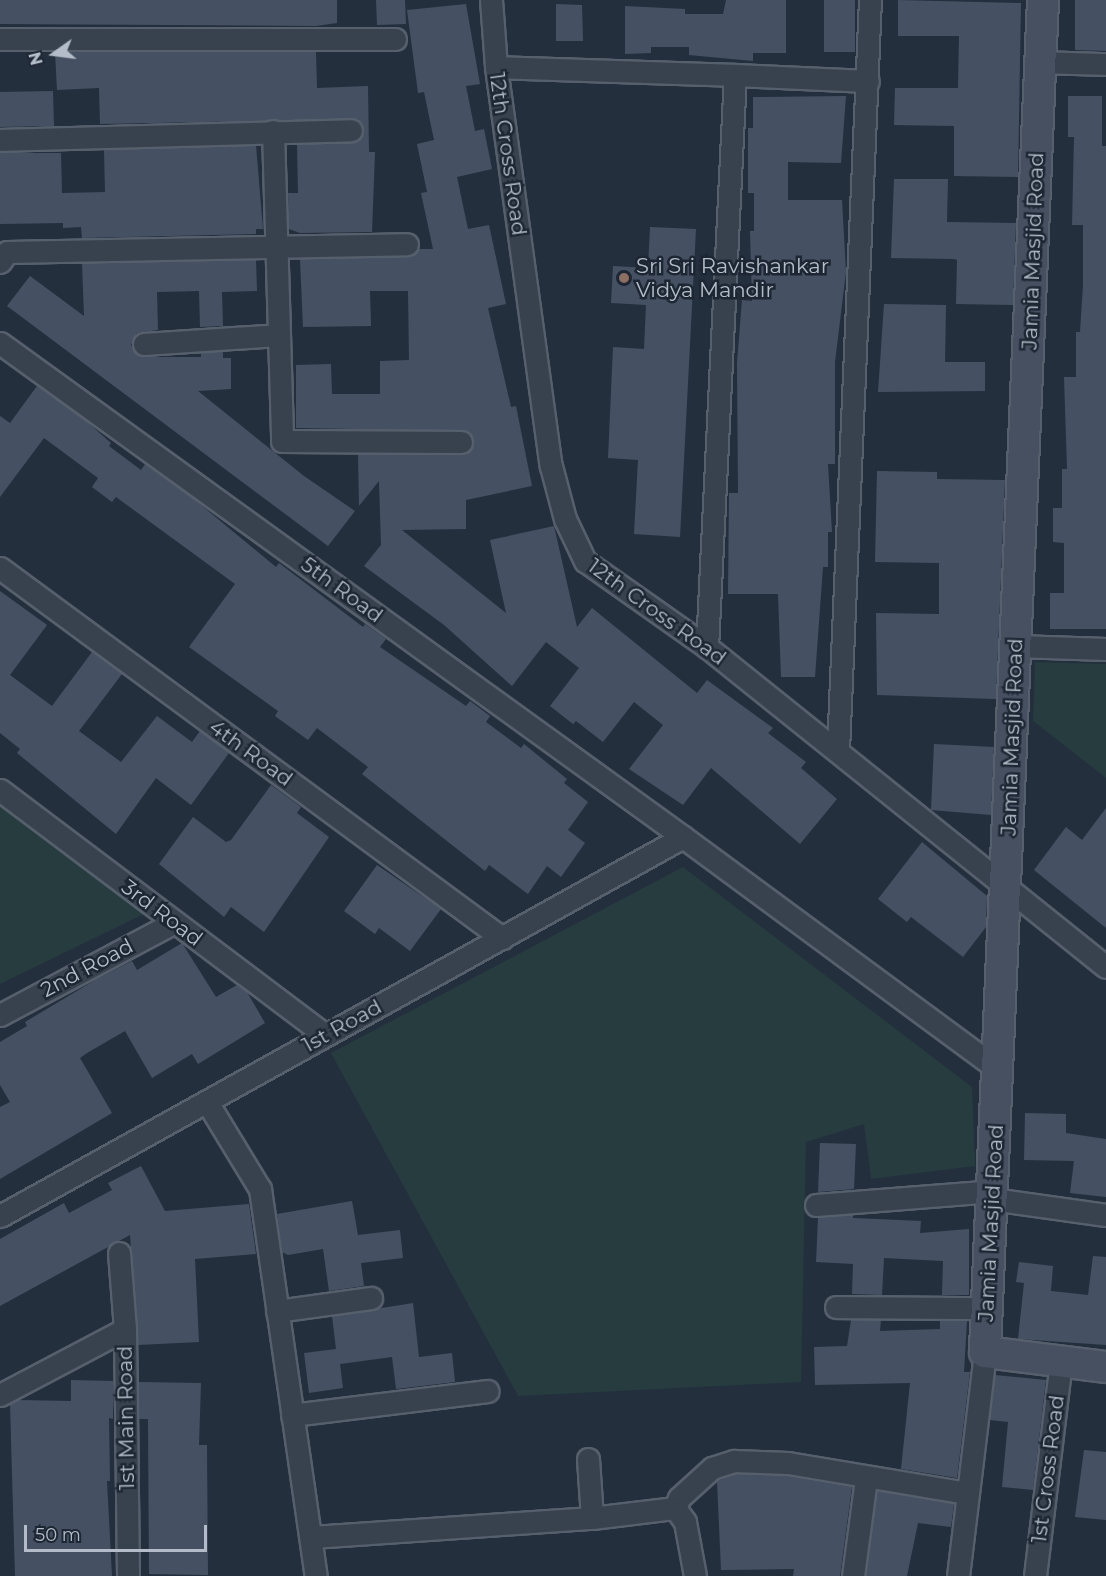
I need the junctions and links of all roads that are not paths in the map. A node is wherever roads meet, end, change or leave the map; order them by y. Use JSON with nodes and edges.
{"nodes":[{"id":1,"x":491,"y":0,"type":"edge"},
{"id":2,"x":870,"y":0,"type":"edge"},
{"id":3,"x":1043,"y":0,"type":"edge"},
{"id":4,"x":0,"y":39,"type":"edge"},
{"id":5,"x":395,"y":39,"type":"dead end"},
{"id":6,"x":1041,"y":62,"type":"junction"},
{"id":7,"x":1106,"y":64,"type":"edge"},
{"id":8,"x":496,"y":67,"type":"junction"},
{"id":9,"x":735,"y":75,"type":"junction"},
{"id":10,"x":868,"y":81,"type":"junction"},
{"id":11,"x":351,"y":130,"type":"dead end"},
{"id":12,"x":273,"y":131,"type":"junction"},
{"id":13,"x":0,"y":140,"type":"edge"},
{"id":14,"x":407,"y":244,"type":"dead end"},
{"id":15,"x":274,"y":247,"type":"junction"},
{"id":16,"x":0,"y":262,"type":"edge"},
{"id":17,"x":278,"y":335,"type":"junction"},
{"id":18,"x":0,"y":343,"type":"edge"},
{"id":19,"x":144,"y":344,"type":"dead end"},
{"id":20,"x":461,"y":442,"type":"dead end"},
{"id":21,"x":0,"y":568,"type":"edge"},
{"id":22,"x":1016,"y":646,"type":"junction"},
{"id":23,"x":707,"y":647,"type":"junction"},
{"id":24,"x":1106,"y":649,"type":"edge"},
{"id":25,"x":838,"y":750,"type":"junction"},
{"id":26,"x":0,"y":790,"type":"edge"},
{"id":27,"x":683,"y":837,"type":"junction"},
{"id":28,"x":1006,"y":885,"type":"junction"},
{"id":29,"x":175,"y":922,"type":"junction"},
{"id":30,"x":502,"y":938,"type":"junction"},
{"id":31,"x":1106,"y":967,"type":"edge"},
{"id":32,"x":0,"y":1015,"type":"edge"},
{"id":33,"x":325,"y":1035,"type":"junction"},
{"id":34,"x":998,"y":1070,"type":"junction"},
{"id":35,"x":207,"y":1102,"type":"junction"},
{"id":36,"x":992,"y":1195,"type":"junction"},
{"id":37,"x":816,"y":1205,"type":"dead end"},
{"id":38,"x":1106,"y":1215,"type":"edge"},
{"id":39,"x":0,"y":1216,"type":"edge"},
{"id":40,"x":119,"y":1253,"type":"dead end"},
{"id":41,"x":371,"y":1298,"type":"dead end"},
{"id":42,"x":836,"y":1307,"type":"dead end"},
{"id":43,"x":987,"y":1308,"type":"junction"},
{"id":44,"x":277,"y":1311,"type":"junction"},
{"id":45,"x":125,"y":1329,"type":"junction"},
{"id":46,"x":985,"y":1352,"type":"junction"},
{"id":47,"x":1061,"y":1362,"type":"junction"},
{"id":48,"x":1106,"y":1367,"type":"edge"},
{"id":49,"x":488,"y":1391,"type":"dead end"},
{"id":50,"x":0,"y":1395,"type":"edge"},
{"id":51,"x":292,"y":1415,"type":"junction"},
{"id":52,"x":588,"y":1459,"type":"dead end"},
{"id":53,"x":866,"y":1478,"type":"junction"},
{"id":54,"x":968,"y":1493,"type":"junction"},
{"id":55,"x":675,"y":1508,"type":"junction"},
{"id":56,"x":592,"y":1518,"type":"junction"},
{"id":57,"x":312,"y":1537,"type":"junction"},
{"id":58,"x":128,"y":1576,"type":"edge"},
{"id":59,"x":316,"y":1576,"type":"edge"},
{"id":60,"x":695,"y":1576,"type":"edge"},
{"id":61,"x":854,"y":1576,"type":"edge"},
{"id":62,"x":958,"y":1576,"type":"edge"},
{"id":63,"x":1035,"y":1576,"type":"edge"}],
"edges":[{"from":1,"to":8,"type":"street","name":"12th Cross Road"},
{"from":2,"to":10,"type":"street"},
{"from":3,"to":6,"type":"street","name":"Jamia Masjid Road"},
{"from":4,"to":5,"type":"street"},
{"from":6,"to":7,"type":"street"},
{"from":6,"to":22,"type":"street","name":"Jamia Masjid Road"},
{"from":8,"to":9,"type":"street"},
{"from":8,"to":23,"type":"street","name":"12th Cross Road"},
{"from":9,"to":10,"type":"street"},
{"from":9,"to":23,"type":"street"},
{"from":10,"to":25,"type":"street"},
{"from":11,"to":12,"type":"street"},
{"from":12,"to":13,"type":"street"},
{"from":12,"to":15,"type":"street"},
{"from":14,"to":15,"type":"street"},
{"from":15,"to":16,"type":"street"},
{"from":15,"to":17,"type":"street"},
{"from":17,"to":19,"type":"street"},
{"from":17,"to":20,"type":"street"},
{"from":18,"to":27,"type":"street","name":"5th Road"},
{"from":21,"to":30,"type":"street","name":"4th Road"},
{"from":22,"to":24,"type":"street"},
{"from":22,"to":28,"type":"street","name":"Jamia Masjid Road"},
{"from":23,"to":25,"type":"street","name":"12th Cross Road"},
{"from":25,"to":28,"type":"street","name":"12th Cross Road"},
{"from":26,"to":29,"type":"street","name":"3rd Road"},
{"from":27,"to":30,"type":"street","name":"1st Road"},
{"from":27,"to":34,"type":"street","name":"5th Road"},
{"from":28,"to":31,"type":"street","name":"12th Cross Road"},
{"from":28,"to":34,"type":"street","name":"Jamia Masjid Road"},
{"from":29,"to":32,"type":"street","name":"2nd Road"},
{"from":29,"to":33,"type":"street","name":"3rd Road"},
{"from":30,"to":33,"type":"street","name":"1st Road"},
{"from":33,"to":35,"type":"street","name":"1st Road"},
{"from":34,"to":36,"type":"street","name":"Jamia Masjid Road"},
{"from":35,"to":39,"type":"street","name":"1st Road"},
{"from":35,"to":44,"type":"street"},
{"from":36,"to":37,"type":"street"},
{"from":36,"to":38,"type":"street"},
{"from":36,"to":43,"type":"street","name":"Jamia Masjid Road"},
{"from":40,"to":45,"type":"street"},
{"from":41,"to":44,"type":"street"},
{"from":42,"to":43,"type":"street"},
{"from":43,"to":46,"type":"street","name":"Jamia Masjid Road"},
{"from":44,"to":51,"type":"street"},
{"from":45,"to":50,"type":"street","name":"1st Main Road"},
{"from":45,"to":58,"type":"street","name":"1st Main Road"},
{"from":46,"to":47,"type":"street","name":"Jamia Masjid Road"},
{"from":46,"to":54,"type":"street"},
{"from":47,"to":48,"type":"street","name":"Jamia Masjid Road"},
{"from":47,"to":63,"type":"street","name":"1st Cross Road"},
{"from":49,"to":51,"type":"street"},
{"from":51,"to":57,"type":"street"},
{"from":52,"to":56,"type":"street"},
{"from":53,"to":54,"type":"street"},
{"from":53,"to":55,"type":"street"},
{"from":53,"to":61,"type":"street"},
{"from":54,"to":62,"type":"street"},
{"from":55,"to":56,"type":"street"},
{"from":55,"to":60,"type":"street"},
{"from":56,"to":57,"type":"street"},
{"from":57,"to":59,"type":"street"}]}
